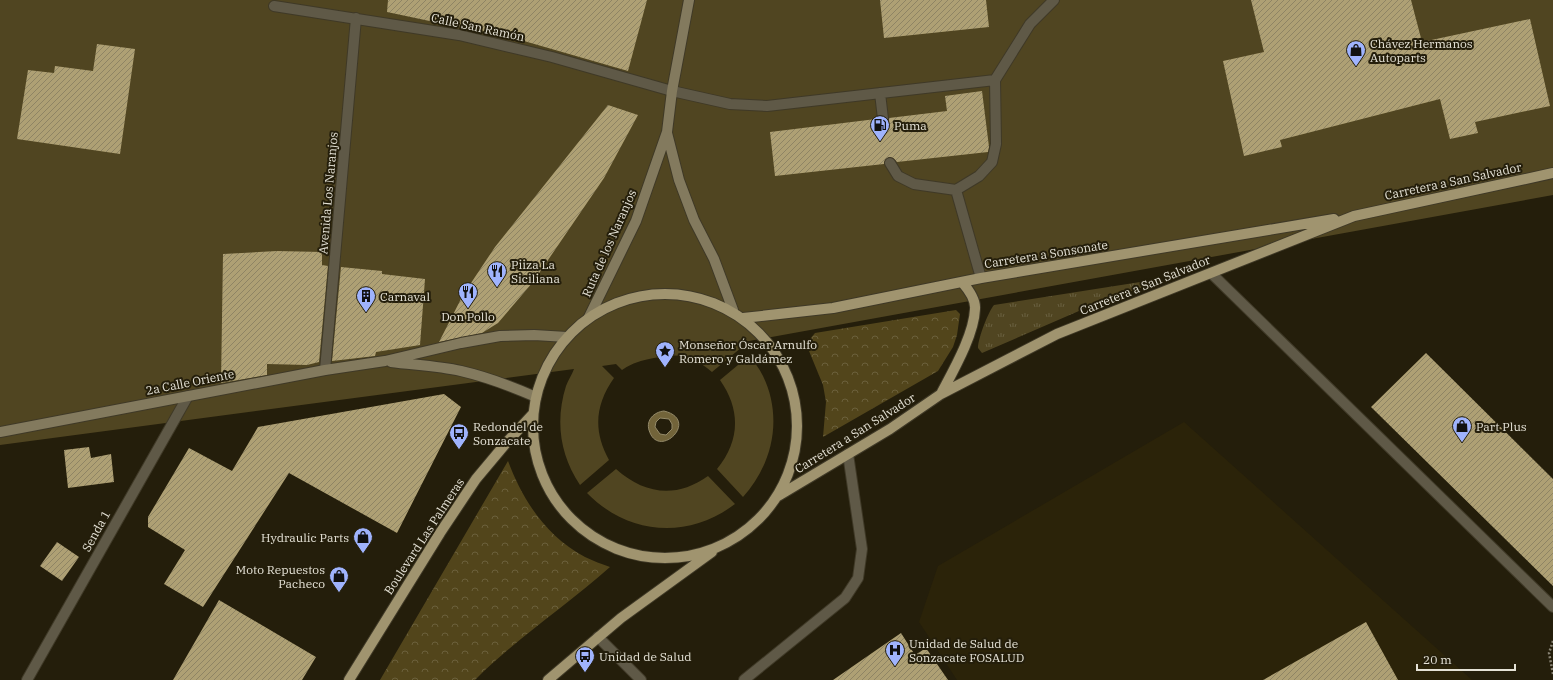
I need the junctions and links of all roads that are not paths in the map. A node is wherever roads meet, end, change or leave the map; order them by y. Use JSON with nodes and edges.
{"nodes":[{"id":1,"x":689,"y":0,"type":"edge"},
{"id":2,"x":1054,"y":0,"type":"edge"},
{"id":3,"x":274,"y":6,"type":"dead end"},
{"id":4,"x":356,"y":18,"type":"junction"},
{"id":5,"x":995,"y":80,"type":"junction"},
{"id":6,"x":672,"y":91,"type":"junction"},
{"id":7,"x":880,"y":94,"type":"junction"},
{"id":8,"x":883,"y":118,"type":"dead end"},
{"id":9,"x":667,"y":132,"type":"junction"},
{"id":10,"x":890,"y":163,"type":"dead end"},
{"id":11,"x":1553,"y":173,"type":"edge"},
{"id":12,"x":956,"y":190,"type":"junction"},
{"id":13,"x":1354,"y":216,"type":"junction"},
{"id":14,"x":1211,"y":273,"type":"junction"},
{"id":15,"x":981,"y":278,"type":"junction"},
{"id":16,"x":962,"y":282,"type":"junction"},
{"id":17,"x":733,"y":310,"type":"junction"},
{"id":18,"x":589,"y":317,"type":"junction"},
{"id":19,"x":743,"y":318,"type":"junction"},
{"id":20,"x":567,"y":337,"type":"junction"},
{"id":21,"x":385,"y":361,"type":"junction"},
{"id":22,"x":325,"y":370,"type":"junction"},
{"id":23,"x":941,"y":394,"type":"junction"},
{"id":24,"x":188,"y":396,"type":"junction"},
{"id":25,"x":536,"y":397,"type":"junction"},
{"id":26,"x":533,"y":414,"type":"junction"},
{"id":27,"x":0,"y":432,"type":"edge"},
{"id":28,"x":848,"y":454,"type":"junction"},
{"id":29,"x":778,"y":496,"type":"junction"},
{"id":30,"x":722,"y":545,"type":"junction"},
{"id":31,"x":1553,"y":607,"type":"edge"},
{"id":32,"x":598,"y":637,"type":"junction"},
{"id":33,"x":27,"y":680,"type":"edge"},
{"id":34,"x":349,"y":680,"type":"edge"},
{"id":35,"x":548,"y":680,"type":"edge"},
{"id":36,"x":641,"y":680,"type":"edge"},
{"id":37,"x":744,"y":680,"type":"edge"}],
"edges":[{"from":1,"to":6,"type":"main road"},
{"from":2,"to":5,"type":"street"},
{"from":3,"to":4,"type":"street","name":"Calle San Ramón"},
{"from":4,"to":6,"type":"street","name":"Calle San Ramón"},
{"from":4,"to":22,"type":"street","name":"Avenida Los Naranjos"},
{"from":5,"to":7,"type":"street","name":"Calle San Ramón"},
{"from":5,"to":12,"type":"street"},
{"from":6,"to":7,"type":"street","name":"Calle San Ramón"},
{"from":6,"to":9,"type":"main road"},
{"from":7,"to":8,"type":"street"},
{"from":9,"to":17,"type":"main road"},
{"from":9,"to":18,"type":"main road","name":"Ruta de los Naranjos"},
{"from":10,"to":12,"type":"street"},
{"from":11,"to":13,"type":"main road","name":"Carretera a San Salvador"},
{"from":12,"to":15,"type":"street"},
{"from":13,"to":14,"type":"main road","name":"Carretera a San Salvador"},
{"from":13,"to":15,"type":"main road","name":"Carretera a Sonsonate"},
{"from":14,"to":23,"type":"main road","name":"Carretera a San Salvador"},
{"from":14,"to":31,"type":"street"},
{"from":15,"to":16,"type":"main road","name":"Carretera a Sonsonate"},
{"from":16,"to":19,"type":"main road","name":"Carretera a Sonsonate"},
{"from":16,"to":23,"type":"main road"},
{"from":17,"to":18,"type":"main road"},
{"from":17,"to":19,"type":"main road"},
{"from":18,"to":20,"type":"main road"},
{"from":19,"to":29,"type":"main road"},
{"from":20,"to":21,"type":"main road","name":"2a Calle Oriente"},
{"from":20,"to":25,"type":"main road"},
{"from":21,"to":22,"type":"main road","name":"2a Calle Oriente"},
{"from":21,"to":25,"type":"main road","name":"2a Calle Oriente"},
{"from":22,"to":24,"type":"main road","name":"2a Calle Oriente"},
{"from":23,"to":28,"type":"main road","name":"Carretera a San Salvador"},
{"from":24,"to":27,"type":"main road","name":"2a Calle Oriente"},
{"from":24,"to":33,"type":"street","name":"Senda 1"},
{"from":25,"to":26,"type":"main road"},
{"from":26,"to":30,"type":"main road"},
{"from":26,"to":34,"type":"main road","name":"Boulevard Las Palmeras"},
{"from":28,"to":29,"type":"main road","name":"Carretera a San Salvador"},
{"from":28,"to":37,"type":"street"},
{"from":29,"to":30,"type":"main road"},
{"from":30,"to":32,"type":"main road"},
{"from":32,"to":35,"type":"main road"},
{"from":32,"to":36,"type":"street"}]}
